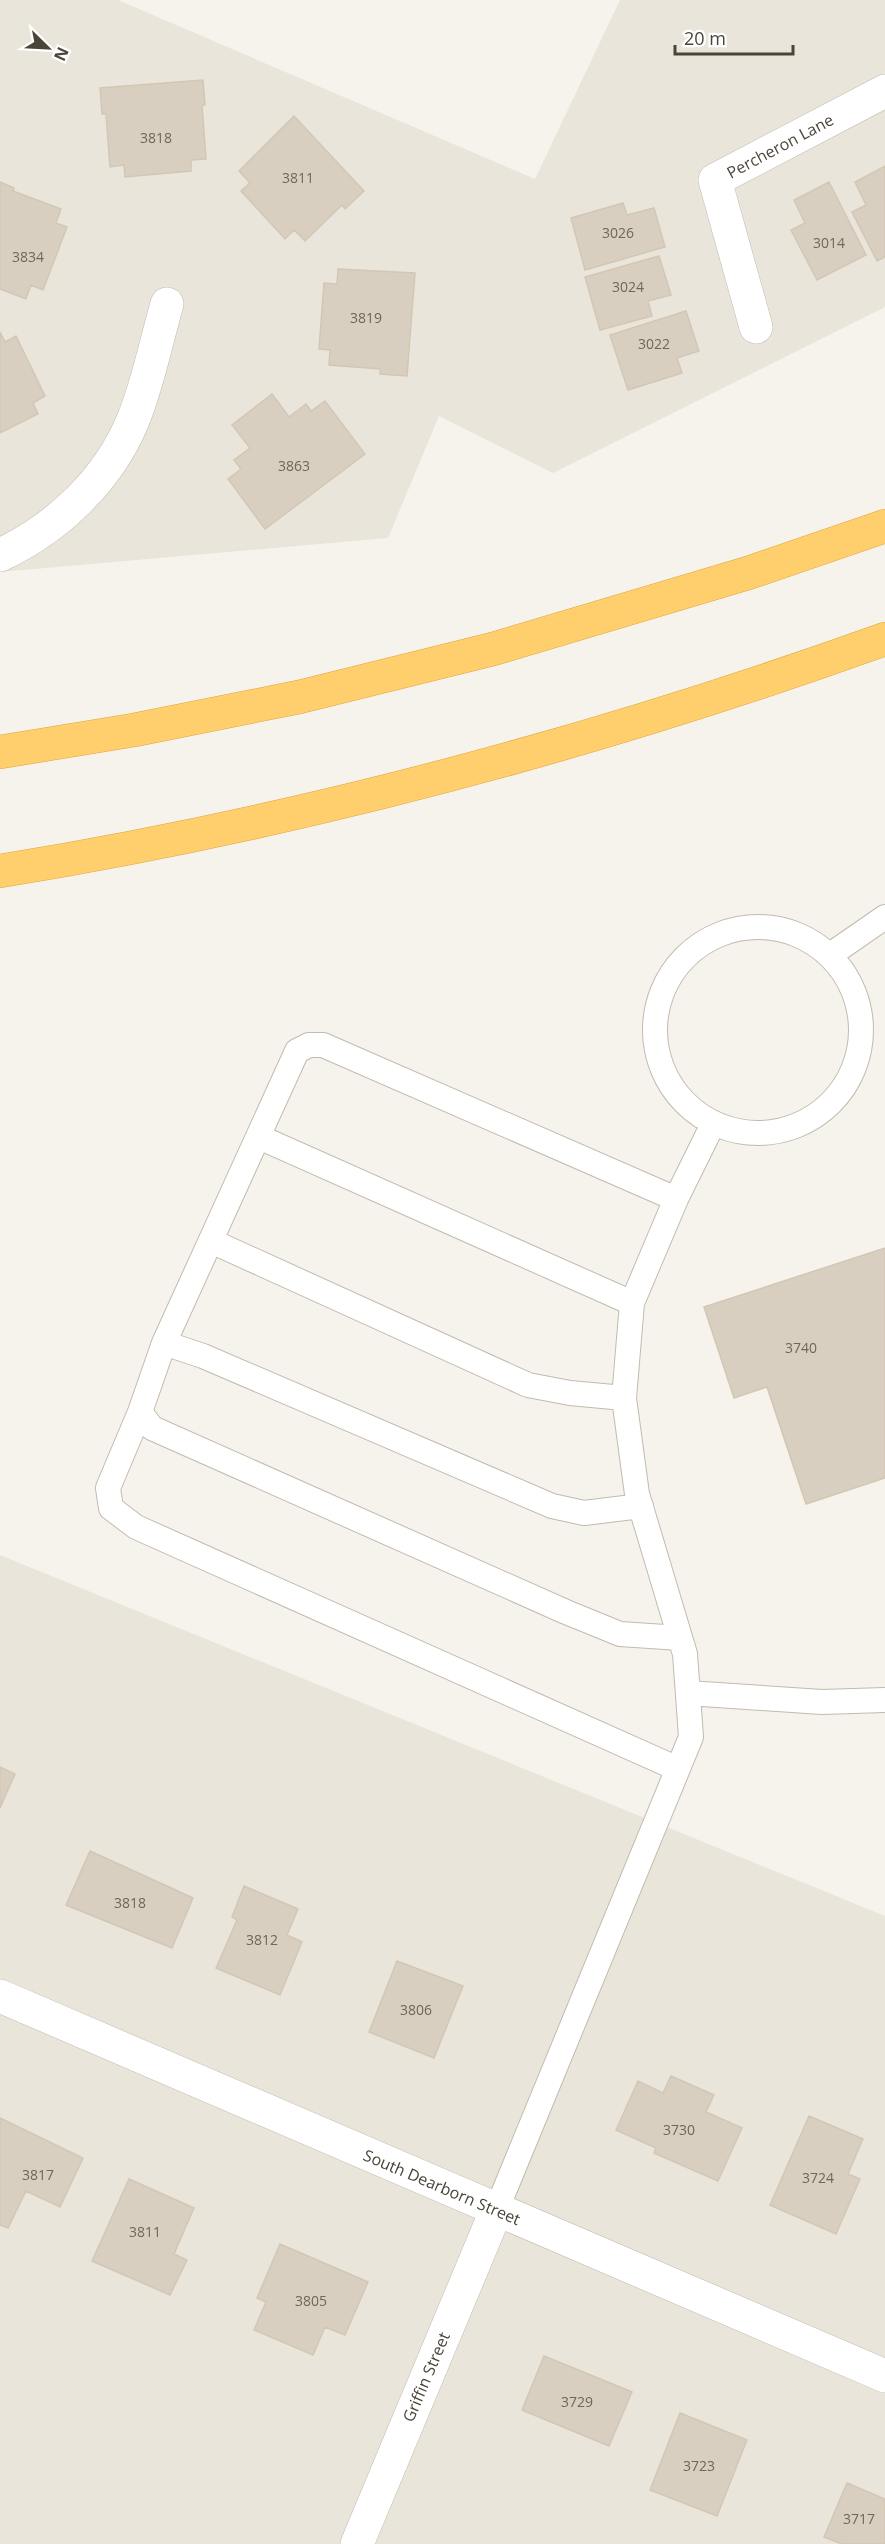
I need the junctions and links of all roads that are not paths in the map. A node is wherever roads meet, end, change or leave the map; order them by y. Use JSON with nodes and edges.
{"nodes":[{"id":1,"x":885,"y":91,"type":"edge"},
{"id":2,"x":167,"y":304,"type":"dead end"},
{"id":3,"x":756,"y":327,"type":"dead end"},
{"id":4,"x":885,"y":526,"type":"edge"},
{"id":5,"x":0,"y":555,"type":"edge"},
{"id":6,"x":885,"y":639,"type":"edge"},
{"id":7,"x":0,"y":752,"type":"edge"},
{"id":8,"x":0,"y":871,"type":"edge"},
{"id":9,"x":885,"y":917,"type":"edge"},
{"id":10,"x":830,"y":955,"type":"junction"},
{"id":11,"x":713,"y":1124,"type":"junction"},
{"id":12,"x":259,"y":1137,"type":"junction"},
{"id":13,"x":676,"y":1199,"type":"junction"},
{"id":14,"x":211,"y":1241,"type":"junction"},
{"id":15,"x":632,"y":1304,"type":"junction"},
{"id":16,"x":164,"y":1343,"type":"junction"},
{"id":17,"x":624,"y":1398,"type":"junction"},
{"id":18,"x":140,"y":1412,"type":"junction"},
{"id":19,"x":641,"y":1506,"type":"junction"},
{"id":20,"x":680,"y":1638,"type":"junction"},
{"id":21,"x":688,"y":1693,"type":"junction"},
{"id":22,"x":885,"y":1700,"type":"edge"},
{"id":23,"x":678,"y":1769,"type":"junction"},
{"id":24,"x":0,"y":1996,"type":"edge"},
{"id":25,"x":496,"y":2211,"type":"junction"},
{"id":26,"x":885,"y":2376,"type":"edge"},
{"id":27,"x":357,"y":2544,"type":"edge"}],
"edges":[{"from":1,"to":3,"type":"street","name":"Percheron Lane"},
{"from":2,"to":5,"type":"street"},
{"from":4,"to":7,"type":"highway"},
{"from":6,"to":8,"type":"highway"},
{"from":9,"to":10,"type":"lane"},
{"from":10,"to":11,"type":"lane"},
{"from":10,"to":11,"type":"lane"},
{"from":11,"to":13,"type":"lane"},
{"from":12,"to":13,"type":"lane"},
{"from":12,"to":14,"type":"lane"},
{"from":12,"to":15,"type":"lane"},
{"from":13,"to":15,"type":"lane"},
{"from":14,"to":16,"type":"lane"},
{"from":14,"to":17,"type":"lane"},
{"from":15,"to":17,"type":"lane"},
{"from":16,"to":18,"type":"lane"},
{"from":16,"to":19,"type":"lane"},
{"from":17,"to":19,"type":"lane"},
{"from":18,"to":20,"type":"lane"},
{"from":18,"to":23,"type":"lane"},
{"from":19,"to":20,"type":"lane"},
{"from":20,"to":21,"type":"lane"},
{"from":21,"to":22,"type":"lane"},
{"from":21,"to":23,"type":"lane"},
{"from":23,"to":25,"type":"lane"},
{"from":24,"to":25,"type":"street","name":"South Dearborn Street"},
{"from":25,"to":26,"type":"street","name":"South Dearborn Street"},
{"from":25,"to":27,"type":"street","name":"Griffin Street"}]}
